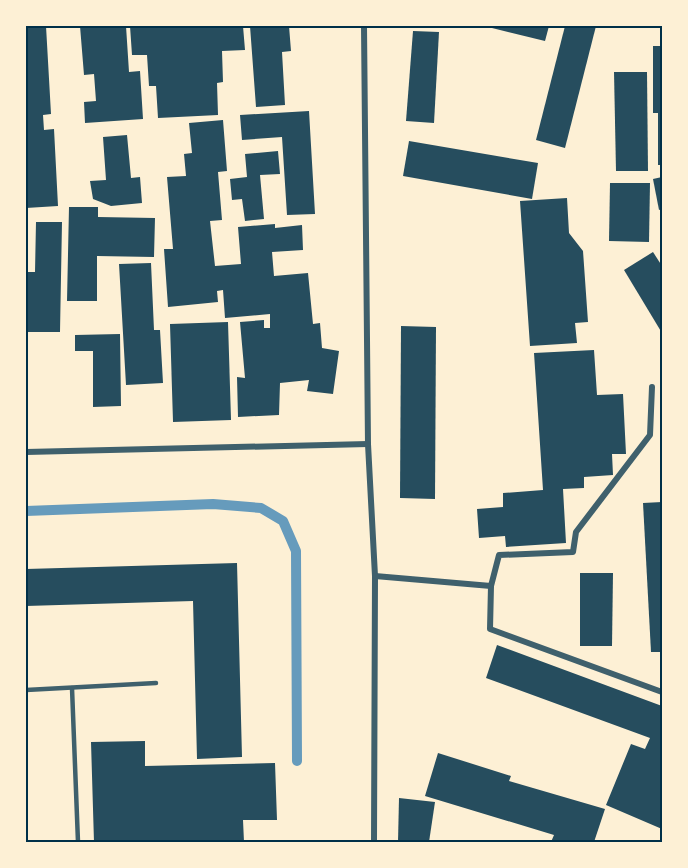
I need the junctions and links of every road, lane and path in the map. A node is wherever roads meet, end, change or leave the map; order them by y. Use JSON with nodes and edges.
{"nodes":[{"id":1,"x":364,"y":26,"type":"edge"},
{"id":2,"x":652,"y":387,"type":"dead end"},
{"id":3,"x":368,"y":444,"type":"junction"},
{"id":4,"x":26,"y":452,"type":"edge"},
{"id":5,"x":375,"y":576,"type":"junction"},
{"id":6,"x":490,"y":585,"type":"junction"},
{"id":7,"x":156,"y":683,"type":"dead end"},
{"id":8,"x":72,"y":688,"type":"junction"},
{"id":9,"x":26,"y":690,"type":"edge"},
{"id":10,"x":663,"y":692,"type":"edge"},
{"id":11,"x":78,"y":843,"type":"edge"},
{"id":12,"x":374,"y":843,"type":"edge"}],
"edges":[{"from":1,"to":3,"type":"street"},
{"from":2,"to":6,"type":"street"},
{"from":3,"to":4,"type":"street"},
{"from":3,"to":5,"type":"street"},
{"from":5,"to":6,"type":"street"},
{"from":5,"to":12,"type":"street"},
{"from":6,"to":10,"type":"street"},
{"from":7,"to":8,"type":"lane"},
{"from":8,"to":9,"type":"lane"},
{"from":8,"to":11,"type":"lane"}]}
